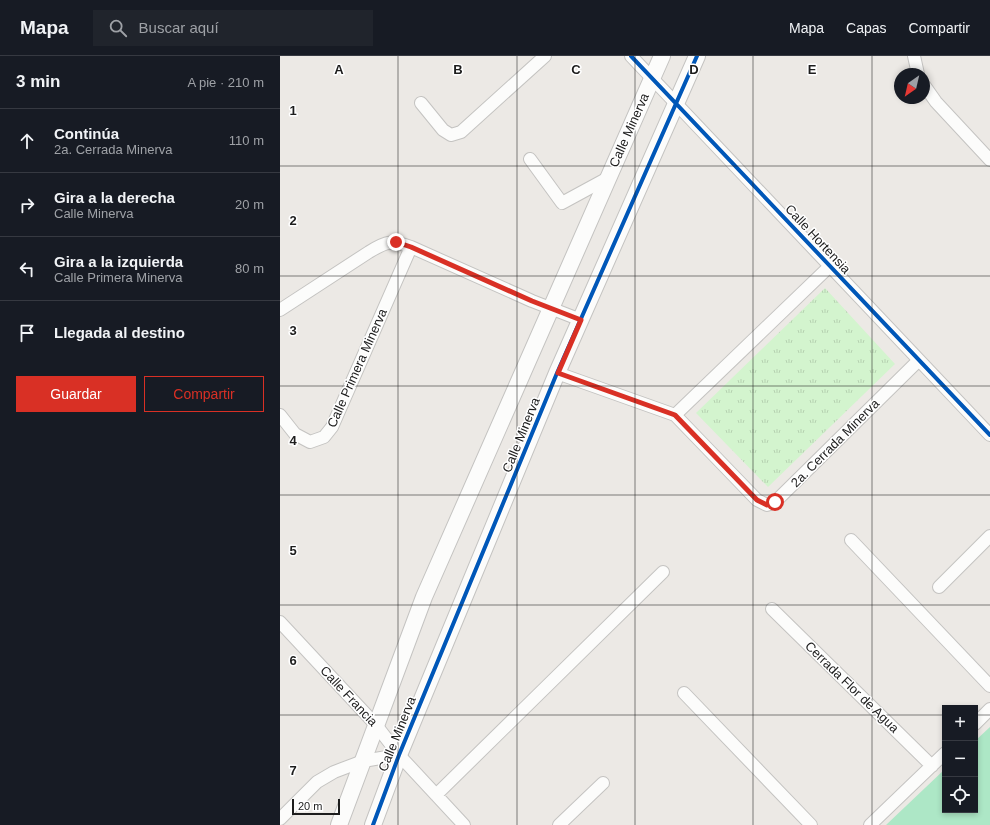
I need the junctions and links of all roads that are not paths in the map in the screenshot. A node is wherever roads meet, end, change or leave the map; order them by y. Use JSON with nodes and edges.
{"nodes":[{"id":1,"x":545,"y":56,"type":"edge"},
{"id":2,"x":631,"y":56,"type":"edge"},
{"id":3,"x":662,"y":56,"type":"edge"},
{"id":4,"x":697,"y":56,"type":"edge"},
{"id":5,"x":914,"y":56,"type":"edge"},
{"id":6,"x":917,"y":68,"type":"edge"},
{"id":7,"x":653,"y":78,"type":"junction"},
{"id":8,"x":930,"y":94,"type":"edge"},
{"id":9,"x":421,"y":103,"type":"dead end"},
{"id":10,"x":676,"y":103,"type":"junction"},
{"id":11,"x":530,"y":159,"type":"dead end"},
{"id":12,"x":990,"y":160,"type":"edge"},
{"id":13,"x":608,"y":178,"type":"junction"},
{"id":14,"x":411,"y":247,"type":"junction"},
{"id":15,"x":830,"y":266,"type":"junction"},
{"id":16,"x":551,"y":308,"type":"junction"},
{"id":17,"x":280,"y":310,"type":"edge"},
{"id":18,"x":581,"y":320,"type":"junction"},
{"id":19,"x":919,"y":360,"type":"junction"},
{"id":20,"x":558,"y":373,"type":"junction"},
{"id":21,"x":280,"y":415,"type":"edge"},
{"id":22,"x":675,"y":415,"type":"junction"},
{"id":23,"x":990,"y":435,"type":"edge"},
{"id":24,"x":990,"y":536,"type":"edge"},
{"id":25,"x":851,"y":540,"type":"dead end"},
{"id":26,"x":663,"y":572,"type":"dead end"},
{"id":27,"x":939,"y":587,"type":"dead end"},
{"id":28,"x":772,"y":609,"type":"dead end"},
{"id":29,"x":280,"y":622,"type":"edge"},
{"id":30,"x":990,"y":686,"type":"edge"},
{"id":31,"x":684,"y":693,"type":"dead end"},
{"id":32,"x":990,"y":709,"type":"edge"},
{"id":33,"x":978,"y":721,"type":"edge"},
{"id":34,"x":376,"y":725,"type":"junction"},
{"id":35,"x":399,"y":755,"type":"junction"},
{"id":36,"x":942,"y":756,"type":"edge"},
{"id":37,"x":363,"y":761,"type":"junction"},
{"id":38,"x":932,"y":766,"type":"junction"},
{"id":39,"x":603,"y":783,"type":"dead end"},
{"id":40,"x":436,"y":795,"type":"junction"},
{"id":41,"x":280,"y":819,"type":"edge"},
{"id":42,"x":339,"y":825,"type":"edge"},
{"id":43,"x":373,"y":825,"type":"edge"},
{"id":44,"x":464,"y":825,"type":"edge"},
{"id":45,"x":559,"y":825,"type":"edge"},
{"id":46,"x":811,"y":825,"type":"edge"},
{"id":47,"x":870,"y":825,"type":"edge"}],
"edges":[{"from":1,"to":9,"type":"street"},
{"from":2,"to":7,"type":"street","name":"Calle Hortensia"},
{"from":3,"to":7,"type":"street","name":"Calle Minerva"},
{"from":4,"to":10,"type":"street","name":"Calle Minerva"},
{"from":5,"to":6,"type":"street"},
{"from":7,"to":10,"type":"street","name":"Calle Hortensia"},
{"from":7,"to":13,"type":"street","name":"Calle Minerva"},
{"from":8,"to":12,"type":"street"},
{"from":10,"to":15,"type":"street","name":"Calle Hortensia"},
{"from":10,"to":18,"type":"street","name":"Calle Minerva"},
{"from":11,"to":13,"type":"street"},
{"from":13,"to":16,"type":"street","name":"Calle Minerva"},
{"from":14,"to":16,"type":"street"},
{"from":14,"to":17,"type":"street"},
{"from":14,"to":21,"type":"street","name":"Calle Primera Minerva"},
{"from":15,"to":19,"type":"street","name":"Calle Hortensia"},
{"from":15,"to":22,"type":"street"},
{"from":16,"to":18,"type":"street"},
{"from":16,"to":34,"type":"street","name":"Calle Minerva"},
{"from":18,"to":20,"type":"street","name":"Calle Minerva"},
{"from":19,"to":22,"type":"street","name":"2a. Cerrada Minerva"},
{"from":19,"to":23,"type":"street","name":"Calle Hortensia"},
{"from":20,"to":22,"type":"street","name":"2a. Cerrada Minerva"},
{"from":20,"to":35,"type":"street","name":"Calle Minerva"},
{"from":24,"to":27,"type":"street"},
{"from":25,"to":30,"type":"street"},
{"from":26,"to":40,"type":"street"},
{"from":28,"to":38,"type":"street","name":"Cerrada Flor de Agua"},
{"from":29,"to":34,"type":"street","name":"Calle Francia"},
{"from":31,"to":46,"type":"street"},
{"from":32,"to":33,"type":"street"},
{"from":34,"to":35,"type":"street","name":"Calle Francia"},
{"from":34,"to":37,"type":"street","name":"Calle Minerva"},
{"from":35,"to":37,"type":"street"},
{"from":35,"to":40,"type":"street","name":"Calle Francia"},
{"from":35,"to":43,"type":"street","name":"Calle Minerva"},
{"from":36,"to":38,"type":"street"},
{"from":37,"to":41,"type":"street"},
{"from":37,"to":42,"type":"street","name":"Calle Minerva"},
{"from":38,"to":47,"type":"street"},
{"from":39,"to":45,"type":"street"},
{"from":40,"to":44,"type":"street","name":"Calle Francia"}]}
